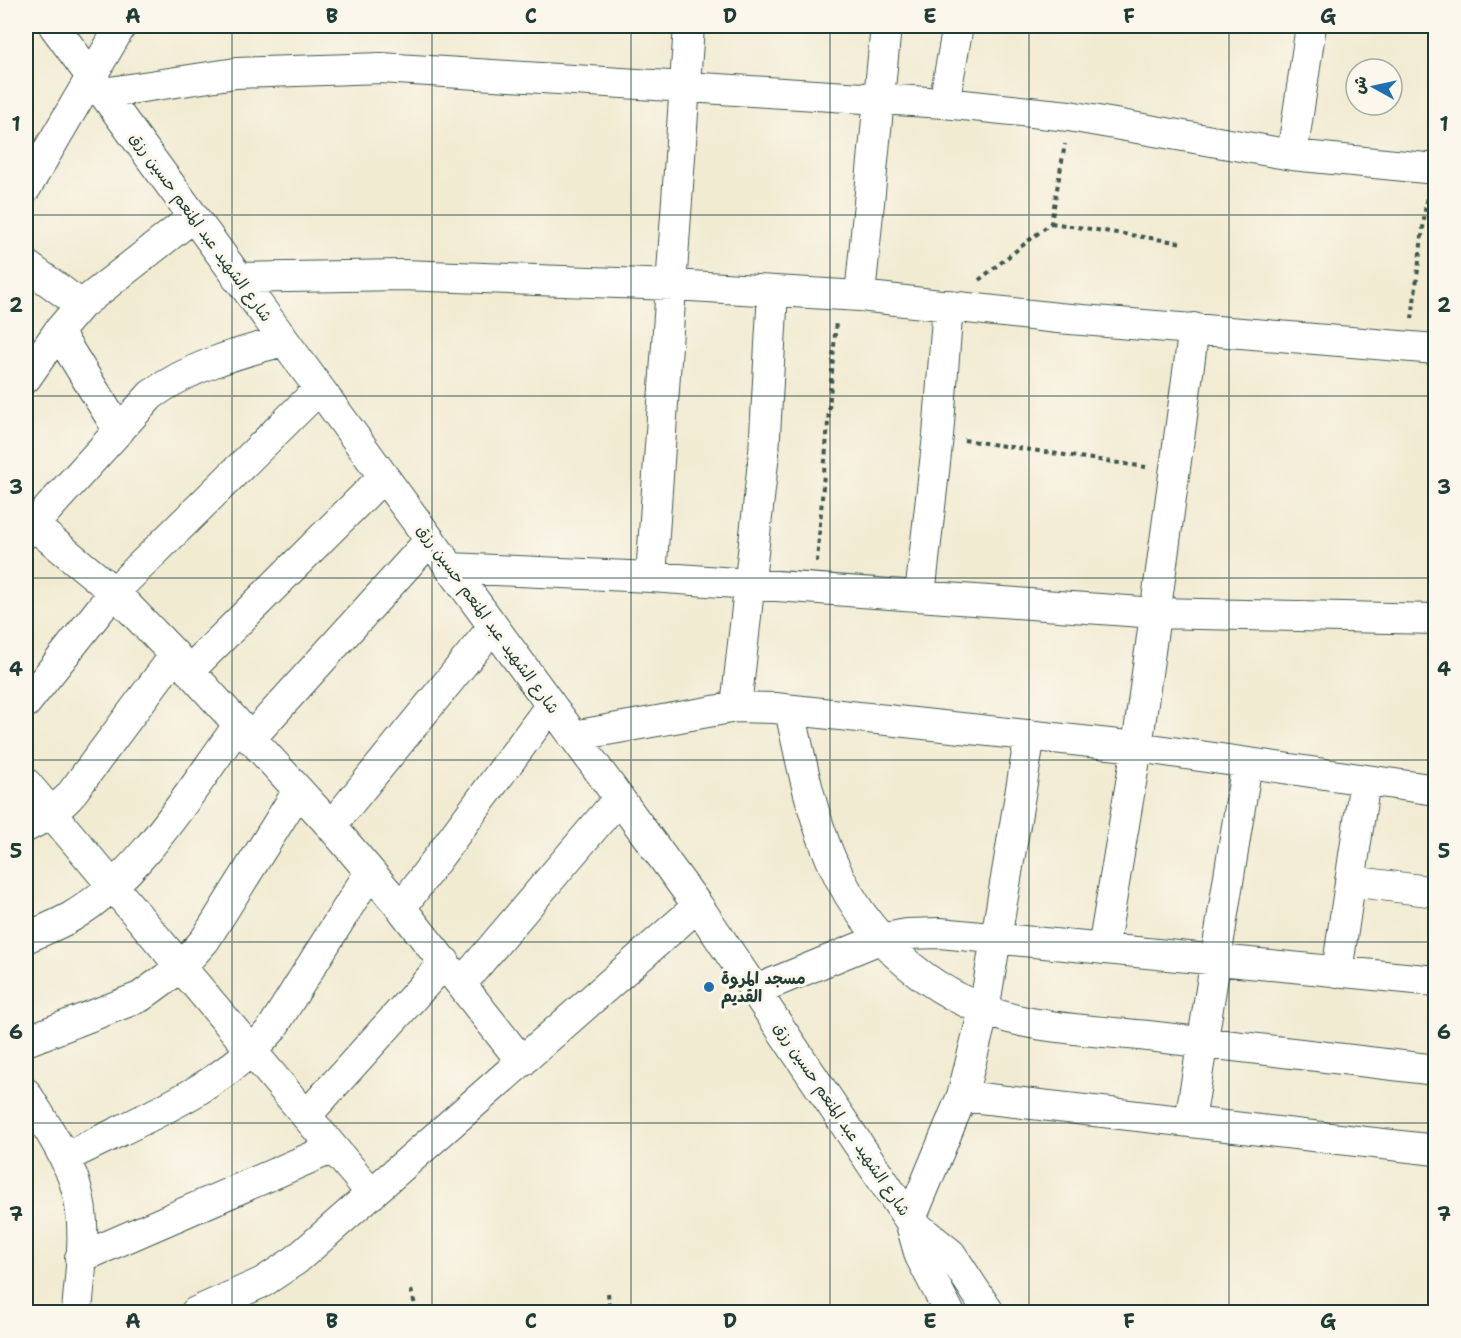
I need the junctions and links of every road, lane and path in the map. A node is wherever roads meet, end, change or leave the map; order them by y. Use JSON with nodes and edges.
{"nodes":[{"id":1,"x":54,"y":26,"type":"edge"},
{"id":2,"x":121,"y":26,"type":"edge"},
{"id":3,"x":689,"y":26,"type":"edge"},
{"id":4,"x":886,"y":26,"type":"edge"},
{"id":5,"x":958,"y":26,"type":"edge"},
{"id":6,"x":1311,"y":26,"type":"edge"},
{"id":7,"x":97,"y":85,"type":"junction"},
{"id":8,"x":685,"y":86,"type":"junction"},
{"id":9,"x":879,"y":100,"type":"junction"},
{"id":10,"x":944,"y":103,"type":"junction"},
{"id":11,"x":1069,"y":116,"type":"junction"},
{"id":12,"x":1292,"y":155,"type":"junction"},
{"id":13,"x":1433,"y":168,"type":"edge"},
{"id":14,"x":26,"y":188,"type":"edge"},
{"id":15,"x":193,"y":217,"type":"junction"},
{"id":16,"x":1052,"y":223,"type":"junction"},
{"id":17,"x":1183,"y":243,"type":"dead end"},
{"id":18,"x":26,"y":265,"type":"edge"},
{"id":19,"x":237,"y":278,"type":"junction"},
{"id":20,"x":673,"y":285,"type":"junction"},
{"id":21,"x":773,"y":291,"type":"junction"},
{"id":22,"x":849,"y":296,"type":"junction"},
{"id":23,"x":81,"y":305,"type":"junction"},
{"id":24,"x":948,"y":305,"type":"junction"},
{"id":25,"x":1194,"y":328,"type":"junction"},
{"id":26,"x":58,"y":332,"type":"junction"},
{"id":27,"x":284,"y":341,"type":"junction"},
{"id":28,"x":1422,"y":347,"type":"edge"},
{"id":29,"x":26,"y":378,"type":"edge"},
{"id":30,"x":318,"y":389,"type":"junction"},
{"id":31,"x":119,"y":430,"type":"junction"},
{"id":32,"x":938,"y":436,"type":"junction"},
{"id":33,"x":1174,"y":471,"type":"junction"},
{"id":34,"x":383,"y":477,"type":"junction"},
{"id":35,"x":28,"y":525,"type":"edge"},
{"id":36,"x":430,"y":540,"type":"junction"},
{"id":37,"x":450,"y":568,"type":"junction"},
{"id":38,"x":651,"y":577,"type":"junction"},
{"id":39,"x":752,"y":586,"type":"junction"},
{"id":40,"x":815,"y":588,"type":"junction"},
{"id":41,"x":114,"y":592,"type":"junction"},
{"id":42,"x":920,"y":595,"type":"junction"},
{"id":43,"x":1156,"y":613,"type":"junction"},
{"id":44,"x":1436,"y":619,"type":"edge"},
{"id":45,"x":494,"y":627,"type":"junction"},
{"id":46,"x":182,"y":663,"type":"junction"},
{"id":47,"x":26,"y":703,"type":"edge"},
{"id":48,"x":551,"y":705,"type":"junction"},
{"id":49,"x":736,"y":707,"type":"junction"},
{"id":50,"x":790,"y":710,"type":"junction"},
{"id":51,"x":244,"y":733,"type":"junction"},
{"id":52,"x":573,"y":735,"type":"junction"},
{"id":53,"x":1030,"y":735,"type":"junction"},
{"id":54,"x":1137,"y":747,"type":"junction"},
{"id":55,"x":1247,"y":763,"type":"junction"},
{"id":56,"x":1365,"y":780,"type":"junction"},
{"id":57,"x":26,"y":783,"type":"edge"},
{"id":58,"x":1436,"y":790,"type":"edge"},
{"id":59,"x":298,"y":791,"type":"junction"},
{"id":60,"x":619,"y":798,"type":"junction"},
{"id":61,"x":38,"y":820,"type":"edge"},
{"id":62,"x":331,"y":826,"type":"junction"},
{"id":63,"x":370,"y":872,"type":"junction"},
{"id":64,"x":1350,"y":881,"type":"junction"},
{"id":65,"x":112,"y":885,"type":"junction"},
{"id":66,"x":1436,"y":892,"type":"edge"},
{"id":67,"x":698,"y":906,"type":"junction"},
{"id":68,"x":401,"y":908,"type":"junction"},
{"id":69,"x":997,"y":937,"type":"junction"},
{"id":70,"x":26,"y":938,"type":"edge"},
{"id":71,"x":880,"y":939,"type":"junction"},
{"id":72,"x":1103,"y":949,"type":"junction"},
{"id":73,"x":1216,"y":961,"type":"junction"},
{"id":74,"x":181,"y":967,"type":"junction"},
{"id":75,"x":453,"y":972,"type":"junction"},
{"id":76,"x":1337,"y":972,"type":"junction"},
{"id":77,"x":1436,"y":981,"type":"edge"},
{"id":78,"x":756,"y":990,"type":"junction"},
{"id":79,"x":984,"y":1010,"type":"junction"},
{"id":80,"x":26,"y":1041,"type":"edge"},
{"id":81,"x":1203,"y":1042,"type":"junction"},
{"id":82,"x":252,"y":1052,"type":"junction"},
{"id":83,"x":522,"y":1062,"type":"junction"},
{"id":84,"x":1436,"y":1070,"type":"edge"},
{"id":85,"x":26,"y":1093,"type":"edge"},
{"id":86,"x":962,"y":1096,"type":"junction"},
{"id":87,"x":306,"y":1116,"type":"junction"},
{"id":88,"x":1190,"y":1121,"type":"junction"},
{"id":89,"x":48,"y":1144,"type":"edge"},
{"id":90,"x":333,"y":1148,"type":"junction"},
{"id":91,"x":1436,"y":1150,"type":"edge"},
{"id":92,"x":372,"y":1194,"type":"junction"},
{"id":93,"x":910,"y":1221,"type":"junction"},
{"id":94,"x":80,"y":1257,"type":"junction"},
{"id":95,"x":411,"y":1290,"type":"dead end"},
{"id":96,"x":608,"y":1293,"type":"dead end"},
{"id":97,"x":229,"y":1306,"type":"edge"},
{"id":98,"x":77,"y":1312,"type":"edge"},
{"id":99,"x":196,"y":1312,"type":"edge"},
{"id":100,"x":417,"y":1312,"type":"edge"},
{"id":101,"x":610,"y":1312,"type":"edge"},
{"id":102,"x":949,"y":1312,"type":"edge"},
{"id":103,"x":989,"y":1312,"type":"edge"}],
"edges":[{"from":1,"to":7,"type":"street","name":"شارع الشهيد عبد المنعم حسين رزق"},
{"from":2,"to":7,"type":"street"},
{"from":3,"to":8,"type":"street"},
{"from":4,"to":9,"type":"street"},
{"from":5,"to":10,"type":"street"},
{"from":6,"to":12,"type":"street"},
{"from":7,"to":8,"type":"street"},
{"from":7,"to":14,"type":"street"},
{"from":7,"to":15,"type":"street","name":"شارع الشهيد عبد المنعم حسين رزق"},
{"from":8,"to":9,"type":"street"},
{"from":8,"to":20,"type":"street"},
{"from":9,"to":10,"type":"street"},
{"from":9,"to":22,"type":"street"},
{"from":10,"to":11,"type":"street"},
{"from":11,"to":12,"type":"street"},
{"from":11,"to":16,"type":"path"},
{"from":12,"to":13,"type":"street"},
{"from":13,"to":28,"type":"path"},
{"from":15,"to":19,"type":"street","name":"شارع الشهيد عبد المنعم حسين رزق"},
{"from":15,"to":23,"type":"street"},
{"from":16,"to":17,"type":"path"},
{"from":16,"to":24,"type":"path"},
{"from":18,"to":23,"type":"street"},
{"from":19,"to":20,"type":"street"},
{"from":19,"to":27,"type":"street","name":"شارع الشهيد عبد المنعم حسين رزق"},
{"from":20,"to":21,"type":"street"},
{"from":20,"to":38,"type":"street"},
{"from":21,"to":22,"type":"street"},
{"from":21,"to":39,"type":"street"},
{"from":22,"to":24,"type":"street"},
{"from":22,"to":40,"type":"path"},
{"from":23,"to":26,"type":"street"},
{"from":24,"to":25,"type":"street"},
{"from":24,"to":32,"type":"street"},
{"from":25,"to":28,"type":"street"},
{"from":25,"to":33,"type":"street"},
{"from":26,"to":29,"type":"street"},
{"from":26,"to":31,"type":"street"},
{"from":27,"to":30,"type":"street","name":"شارع الشهيد عبد المنعم حسين رزق"},
{"from":27,"to":31,"type":"street"},
{"from":30,"to":34,"type":"street","name":"شارع الشهيد عبد المنعم حسين رزق"},
{"from":30,"to":41,"type":"street"},
{"from":31,"to":35,"type":"street"},
{"from":32,"to":33,"type":"path"},
{"from":32,"to":42,"type":"street"},
{"from":33,"to":43,"type":"street"},
{"from":34,"to":36,"type":"street","name":"شارع الشهيد عبد المنعم حسين رزق"},
{"from":34,"to":46,"type":"street"},
{"from":35,"to":41,"type":"street"},
{"from":36,"to":37,"type":"street","name":"شارع الشهيد عبد المنعم حسين رزق"},
{"from":36,"to":51,"type":"street"},
{"from":37,"to":38,"type":"street"},
{"from":37,"to":45,"type":"street","name":"شارع الشهيد عبد المنعم حسين رزق"},
{"from":38,"to":39,"type":"street"},
{"from":39,"to":40,"type":"street"},
{"from":39,"to":49,"type":"street"},
{"from":40,"to":42,"type":"street"},
{"from":41,"to":46,"type":"street"},
{"from":41,"to":47,"type":"street"},
{"from":42,"to":43,"type":"street"},
{"from":43,"to":44,"type":"street"},
{"from":43,"to":54,"type":"street"},
{"from":45,"to":48,"type":"street","name":"شارع الشهيد عبد المنعم حسين رزق"},
{"from":45,"to":62,"type":"street"},
{"from":46,"to":51,"type":"street"},
{"from":46,"to":61,"type":"street"},
{"from":48,"to":52,"type":"street","name":"شارع الشهيد عبد المنعم حسين رزق"},
{"from":48,"to":68,"type":"street"},
{"from":49,"to":50,"type":"street"},
{"from":49,"to":52,"type":"street"},
{"from":50,"to":53,"type":"street"},
{"from":50,"to":71,"type":"street"},
{"from":51,"to":59,"type":"street"},
{"from":51,"to":65,"type":"street"},
{"from":52,"to":60,"type":"street","name":"شارع الشهيد عبد المنعم حسين رزق"},
{"from":53,"to":54,"type":"street"},
{"from":53,"to":69,"type":"street"},
{"from":54,"to":55,"type":"street"},
{"from":54,"to":72,"type":"street"},
{"from":55,"to":56,"type":"street"},
{"from":55,"to":73,"type":"street"},
{"from":56,"to":58,"type":"street"},
{"from":56,"to":64,"type":"street"},
{"from":57,"to":61,"type":"street"},
{"from":59,"to":62,"type":"street"},
{"from":59,"to":74,"type":"street"},
{"from":60,"to":67,"type":"street","name":"شارع الشهيد عبد المنعم حسين رزق"},
{"from":60,"to":75,"type":"street"},
{"from":61,"to":65,"type":"street"},
{"from":62,"to":63,"type":"street"},
{"from":63,"to":68,"type":"street"},
{"from":63,"to":82,"type":"street"},
{"from":64,"to":66,"type":"street"},
{"from":64,"to":76,"type":"street"},
{"from":65,"to":70,"type":"street"},
{"from":65,"to":74,"type":"street"},
{"from":67,"to":78,"type":"street","name":"شارع الشهيد عبد المنعم حسين رزق"},
{"from":67,"to":83,"type":"street"},
{"from":68,"to":75,"type":"street"},
{"from":69,"to":71,"type":"street"},
{"from":69,"to":72,"type":"street"},
{"from":69,"to":79,"type":"street"},
{"from":71,"to":78,"type":"street"},
{"from":71,"to":79,"type":"street"},
{"from":72,"to":73,"type":"street"},
{"from":73,"to":76,"type":"street"},
{"from":73,"to":81,"type":"street"},
{"from":74,"to":80,"type":"street"},
{"from":74,"to":82,"type":"street"},
{"from":75,"to":83,"type":"street"},
{"from":75,"to":87,"type":"street"},
{"from":76,"to":77,"type":"street"},
{"from":78,"to":93,"type":"street","name":"شارع الشهيد عبد المنعم حسين رزق"},
{"from":79,"to":81,"type":"street"},
{"from":79,"to":86,"type":"street"},
{"from":81,"to":84,"type":"street"},
{"from":81,"to":88,"type":"street"},
{"from":82,"to":87,"type":"street"},
{"from":82,"to":89,"type":"street"},
{"from":83,"to":92,"type":"street"},
{"from":85,"to":89,"type":"street"},
{"from":86,"to":88,"type":"street"},
{"from":86,"to":93,"type":"street"},
{"from":87,"to":90,"type":"street"},
{"from":88,"to":91,"type":"street"},
{"from":89,"to":94,"type":"street"},
{"from":90,"to":92,"type":"street"},
{"from":90,"to":94,"type":"street"},
{"from":92,"to":97,"type":"street"},
{"from":93,"to":102,"type":"street","name":"شارع الشهيد عبد المنعم حسين رزق"},
{"from":93,"to":103,"type":"street","name":"شارع الشهيد عبد المنعم حسين رزق"},
{"from":94,"to":98,"type":"street"},
{"from":95,"to":100,"type":"path"},
{"from":96,"to":101,"type":"path"},
{"from":97,"to":99,"type":"street"}]}
